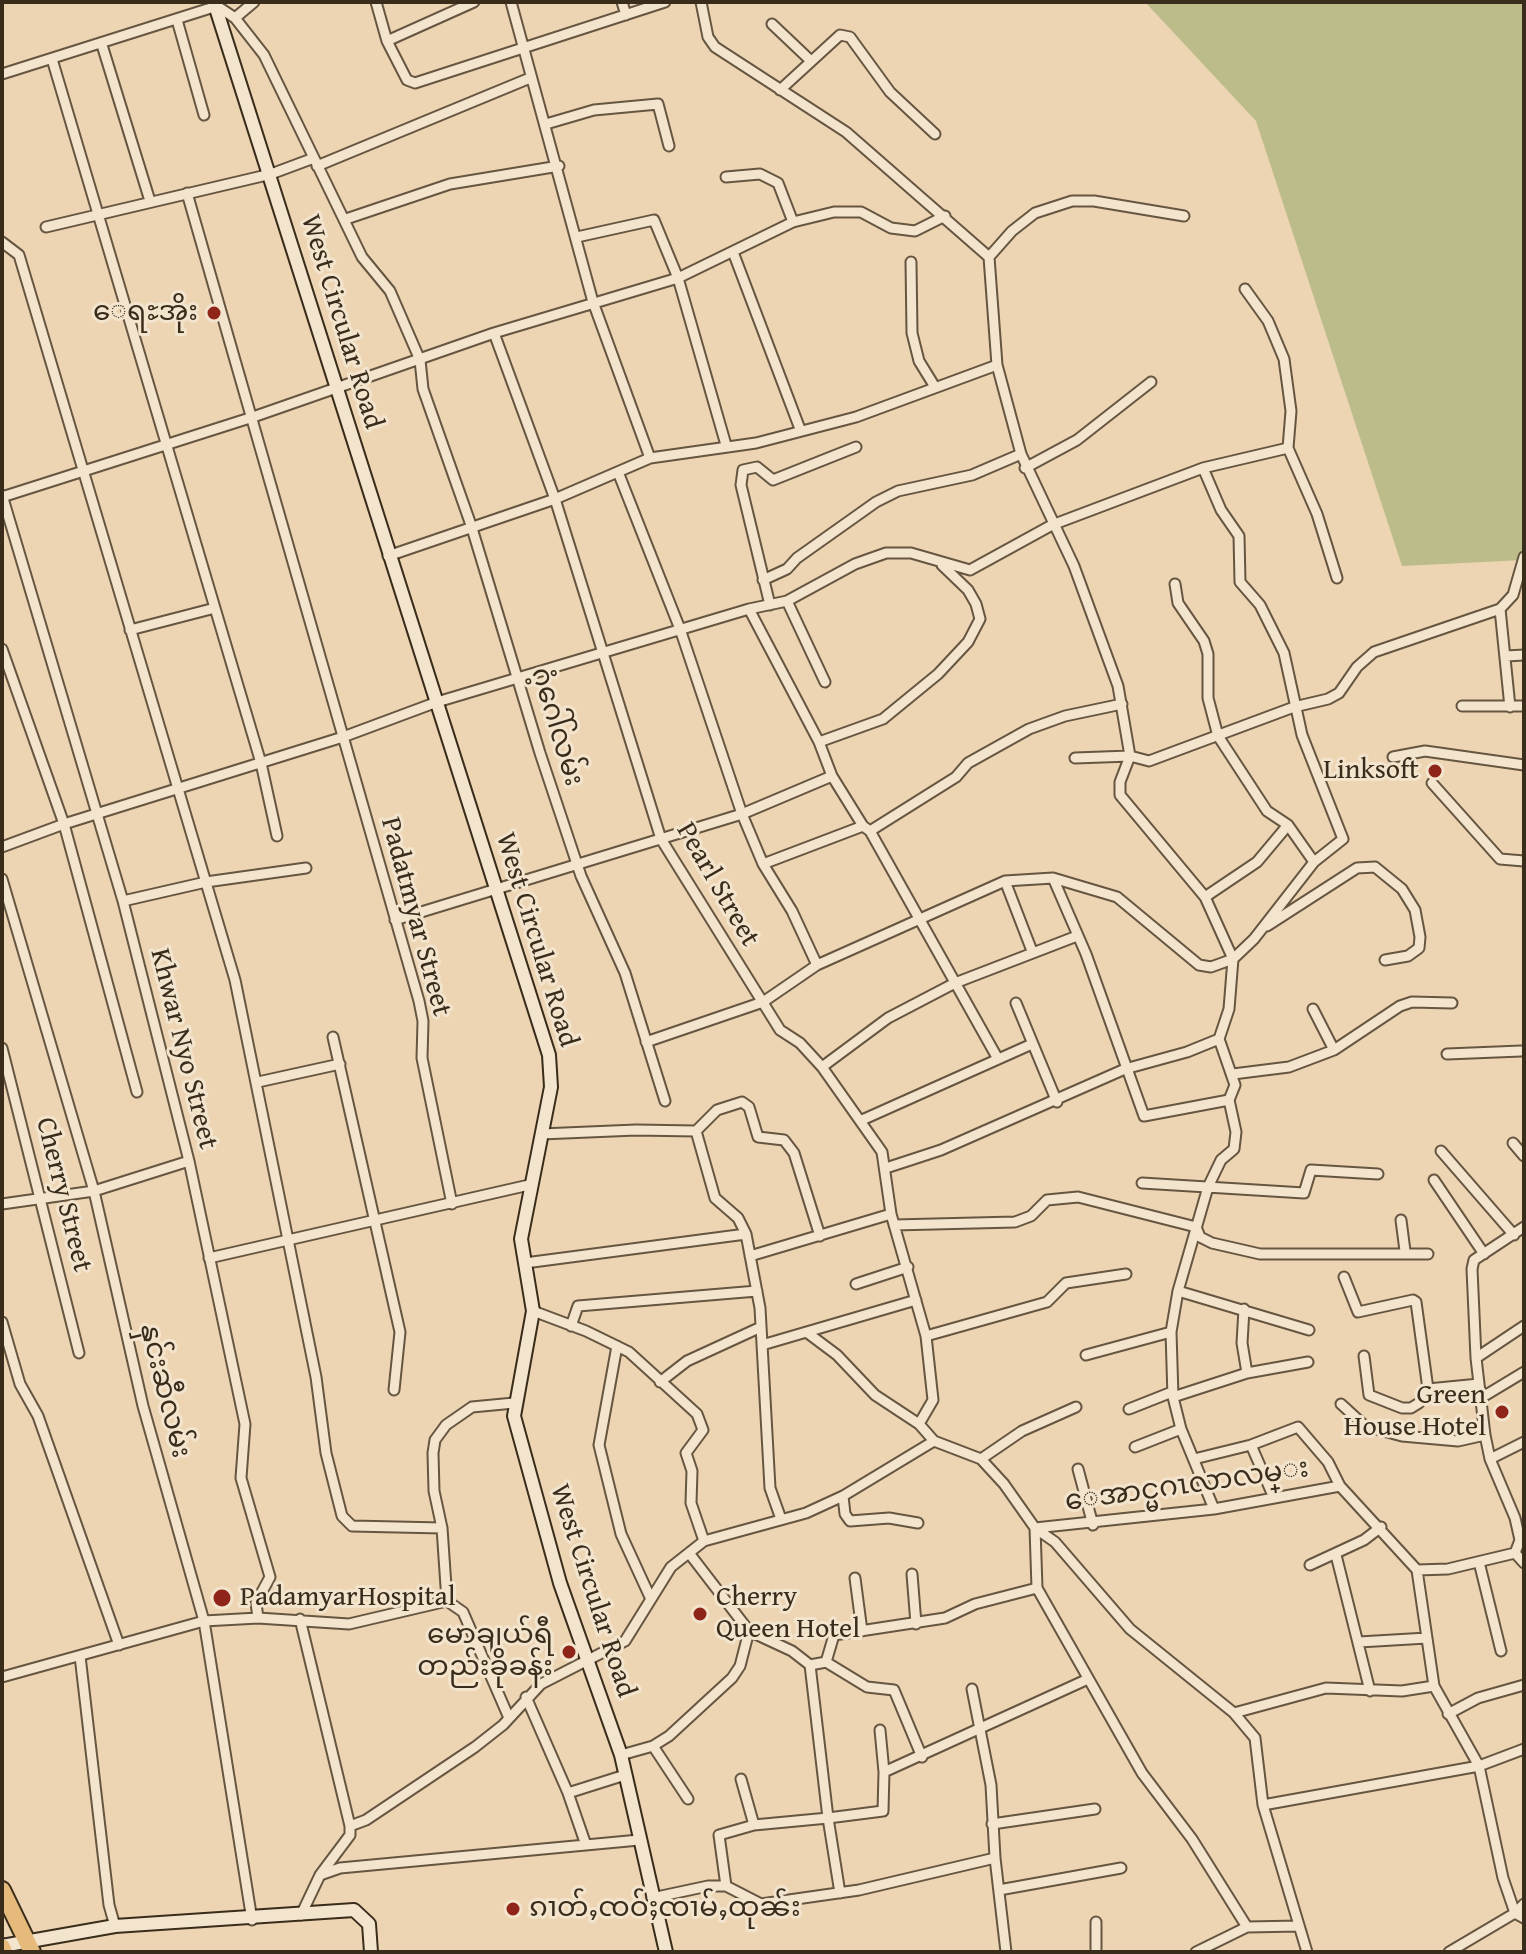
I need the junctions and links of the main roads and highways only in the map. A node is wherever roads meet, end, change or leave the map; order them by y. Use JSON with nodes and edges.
{"nodes":[{"id":1,"x":2,"y":1890,"type":"edge"},
{"id":2,"x":31,"y":1946,"type":"edge"}],
"edges":[{"from":1,"to":2,"type":"highway"}]}
